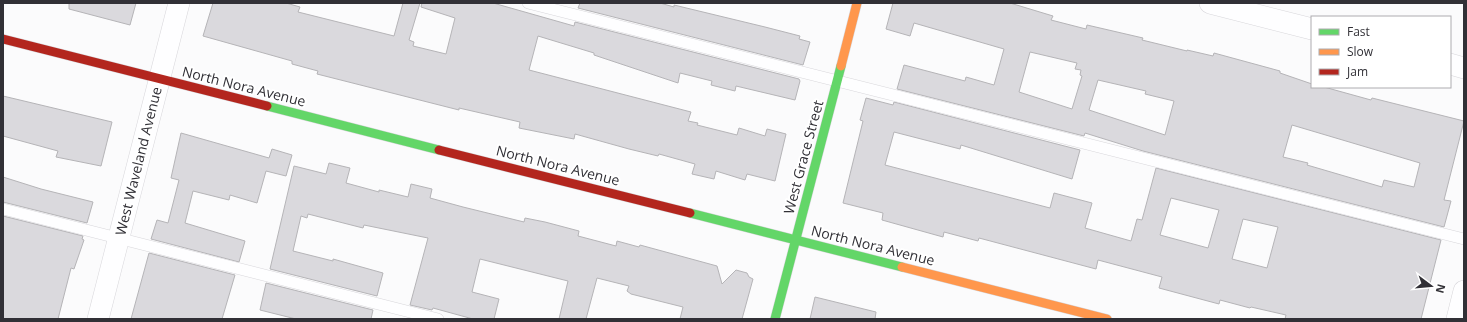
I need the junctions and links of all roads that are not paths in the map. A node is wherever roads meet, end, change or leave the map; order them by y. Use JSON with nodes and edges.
{"nodes":[{"id":1,"x":179,"y":3,"type":"edge"},
{"id":2,"x":528,"y":3,"type":"edge"},
{"id":3,"x":858,"y":3,"type":"edge"},
{"id":4,"x":1210,"y":3,"type":"edge"},
{"id":5,"x":1311,"y":29,"type":"edge"},
{"id":6,"x":3,"y":39,"type":"edge"},
{"id":7,"x":1451,"y":64,"type":"edge"},
{"id":8,"x":1464,"y":68,"type":"edge"},
{"id":9,"x":160,"y":79,"type":"junction"},
{"id":10,"x":837,"y":81,"type":"junction"},
{"id":11,"x":3,"y":209,"type":"edge"},
{"id":12,"x":118,"y":238,"type":"junction"},
{"id":13,"x":1464,"y":239,"type":"edge"},
{"id":14,"x":796,"y":240,"type":"junction"},
{"id":15,"x":1464,"y":291,"type":"edge"},
{"id":16,"x":98,"y":319,"type":"edge"},
{"id":17,"x":438,"y":319,"type":"edge"},
{"id":18,"x":775,"y":319,"type":"edge"},
{"id":19,"x":1107,"y":319,"type":"edge"},
{"id":20,"x":1457,"y":319,"type":"edge"}],
"edges":[{"from":1,"to":9,"type":"street","name":"West Waveland Avenue"},
{"from":2,"to":10,"type":"lane"},
{"from":3,"to":10,"type":"street","name":"West Grace Street"},
{"from":4,"to":5,"type":"street"},
{"from":6,"to":9,"type":"street","name":"North Nora Avenue"},
{"from":7,"to":8,"type":"street"},
{"from":9,"to":12,"type":"street","name":"West Waveland Avenue"},
{"from":9,"to":14,"type":"street","name":"North Nora Avenue"},
{"from":10,"to":13,"type":"lane"},
{"from":10,"to":14,"type":"street","name":"West Grace Street"},
{"from":11,"to":12,"type":"lane"},
{"from":12,"to":16,"type":"street","name":"West Waveland Avenue"},
{"from":12,"to":17,"type":"lane"},
{"from":14,"to":18,"type":"street","name":"West Grace Street"},
{"from":14,"to":19,"type":"street","name":"North Nora Avenue"},
{"from":15,"to":20,"type":"street"}]}
